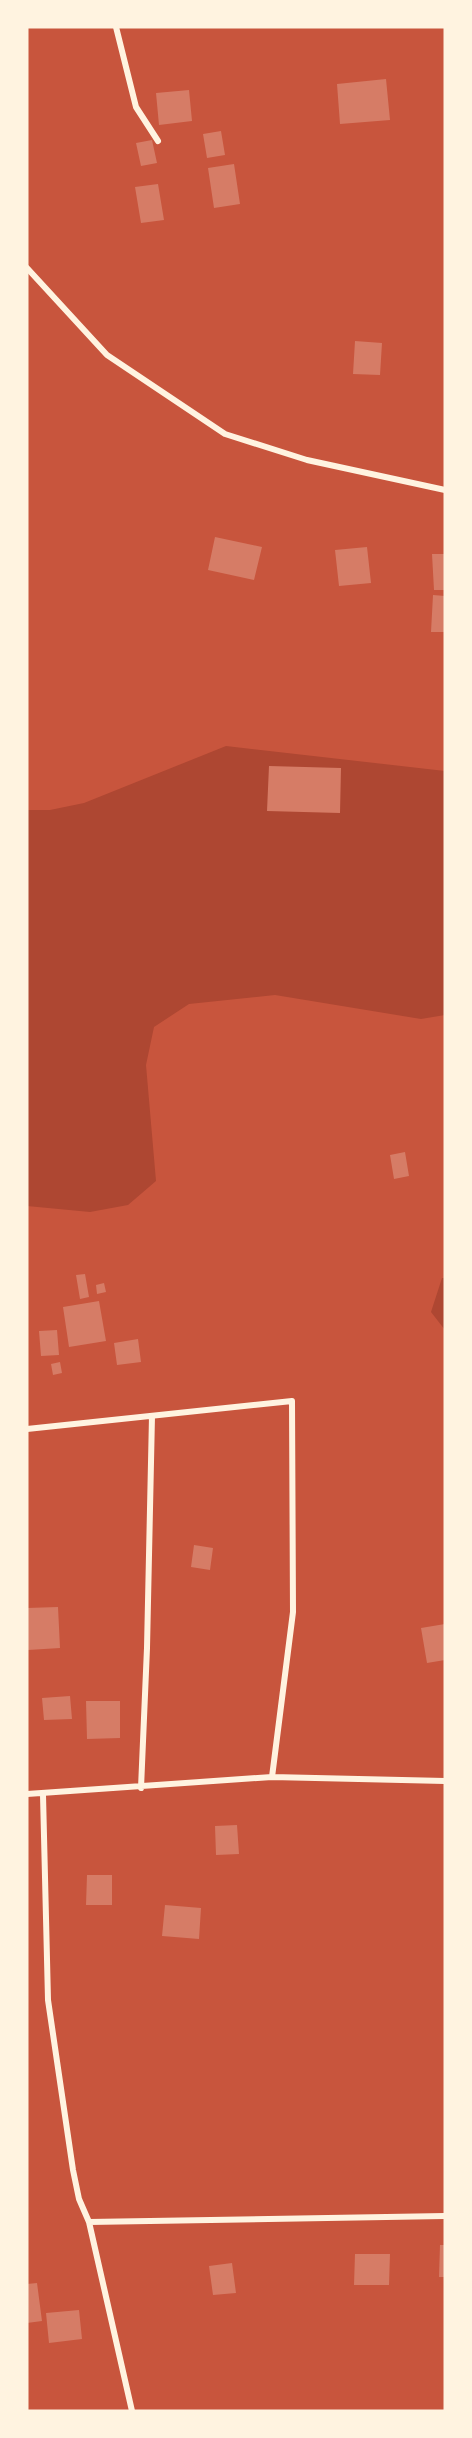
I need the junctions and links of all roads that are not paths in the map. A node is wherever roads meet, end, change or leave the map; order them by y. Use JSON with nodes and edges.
{"nodes":[{"id":1,"x":117,"y":27,"type":"edge"},
{"id":2,"x":158,"y":141,"type":"dead end"},
{"id":3,"x":27,"y":268,"type":"edge"},
{"id":4,"x":445,"y":490,"type":"edge"},
{"id":5,"x":152,"y":1416,"type":"junction"},
{"id":6,"x":27,"y":1429,"type":"edge"},
{"id":7,"x":272,"y":1777,"type":"junction"},
{"id":8,"x":445,"y":1781,"type":"edge"},
{"id":9,"x":141,"y":1788,"type":"junction"},
{"id":10,"x":27,"y":1794,"type":"edge"},
{"id":11,"x":43,"y":1795,"type":"junction"},
{"id":12,"x":445,"y":2216,"type":"edge"},
{"id":13,"x":89,"y":2222,"type":"junction"},
{"id":14,"x":132,"y":2411,"type":"edge"}],
"edges":[{"from":1,"to":2,"type":"street"},
{"from":3,"to":4,"type":"street"},
{"from":5,"to":6,"type":"street"},
{"from":5,"to":7,"type":"street"},
{"from":5,"to":9,"type":"street"},
{"from":7,"to":8,"type":"street"},
{"from":7,"to":9,"type":"street"},
{"from":9,"to":11,"type":"street"},
{"from":10,"to":11,"type":"street"},
{"from":11,"to":13,"type":"street"},
{"from":12,"to":13,"type":"street"},
{"from":13,"to":14,"type":"street"}]}
